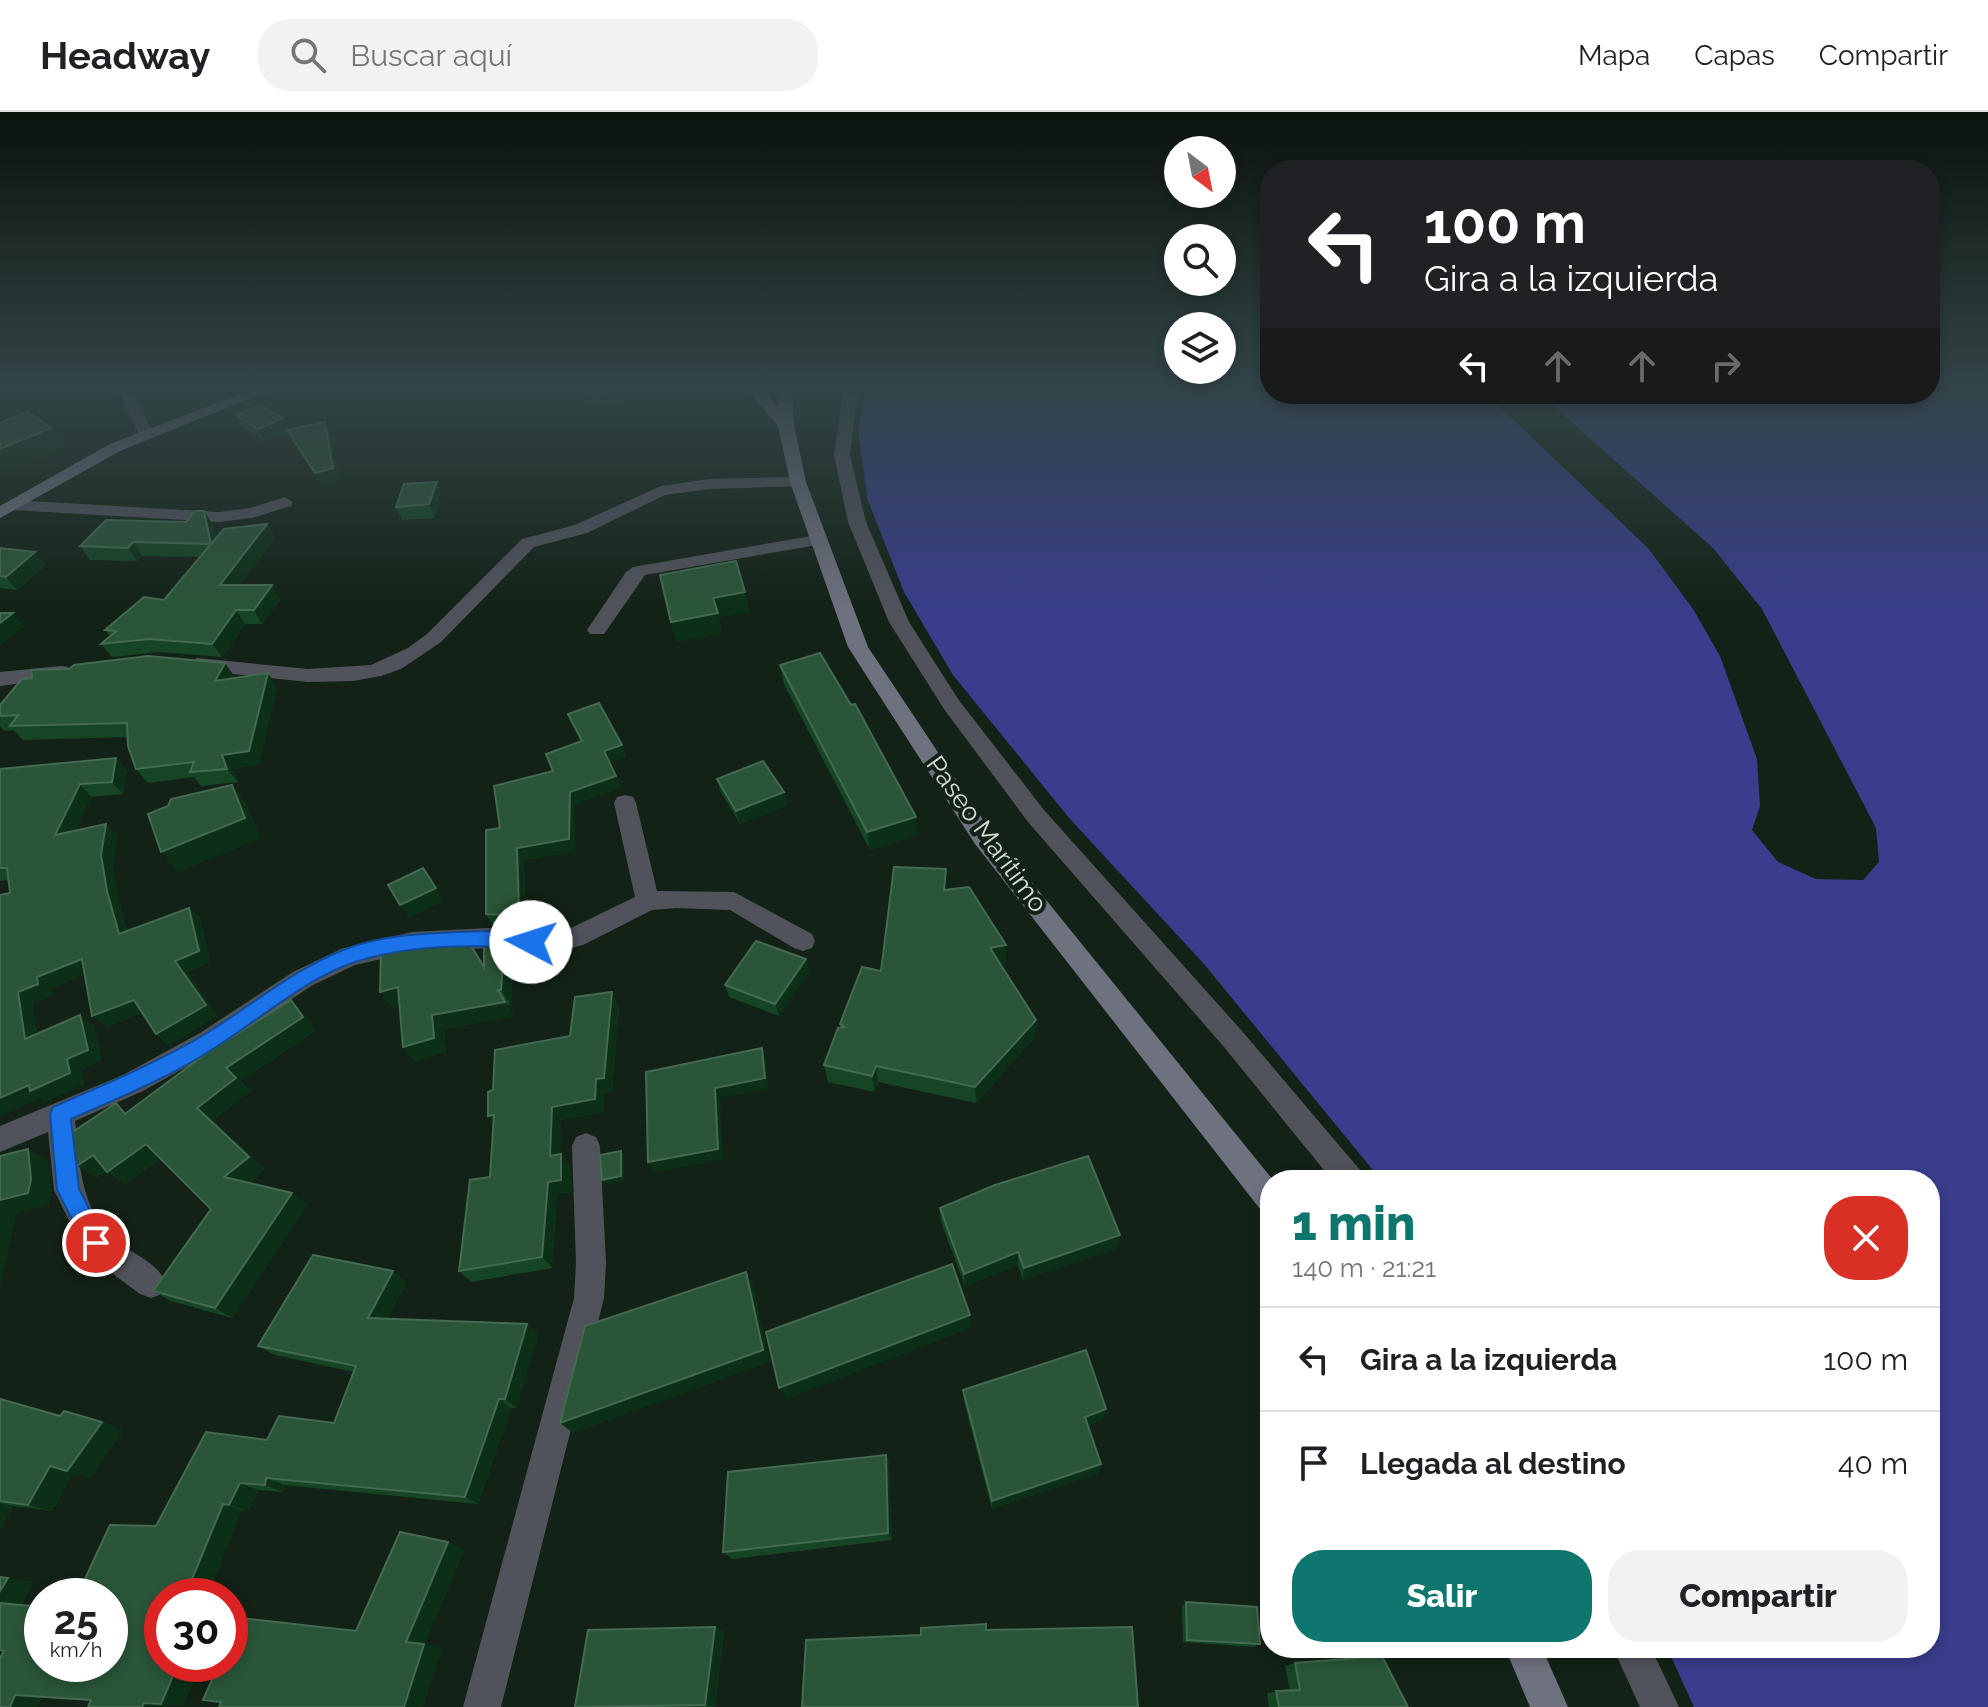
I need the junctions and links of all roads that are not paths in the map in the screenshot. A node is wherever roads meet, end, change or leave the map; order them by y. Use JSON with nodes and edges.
{"nodes":[{"id":1,"x":89,"y":462,"type":"edge"},
{"id":2,"x":794,"y":462,"type":"edge"},
{"id":3,"x":844,"y":462,"type":"edge"},
{"id":4,"x":798,"y":482,"type":"junction"},
{"id":5,"x":285,"y":502,"type":"dead end"},
{"id":6,"x":6,"y":509,"type":"edge"},
{"id":7,"x":817,"y":540,"type":"junction"},
{"id":8,"x":597,"y":630,"type":"dead end"},
{"id":9,"x":175,"y":662,"type":"edge"},
{"id":10,"x":81,"y":669,"type":"edge"},
{"id":11,"x":0,"y":679,"type":"edge"},
{"id":12,"x":625,"y":803,"type":"dead end"},
{"id":13,"x":648,"y":901,"type":"junction"},
{"id":14,"x":803,"y":941,"type":"dead end"},
{"id":15,"x":60,"y":1114,"type":"junction"},
{"id":16,"x":0,"y":1139,"type":"edge"},
{"id":17,"x":586,"y":1146,"type":"dead end"},
{"id":18,"x":1342,"y":1170,"type":"edge"},
{"id":19,"x":1260,"y":1186,"type":"edge"},
{"id":20,"x":151,"y":1283,"type":"dead end"},
{"id":21,"x":1527,"y":1658,"type":"edge"},
{"id":22,"x":1636,"y":1658,"type":"edge"},
{"id":23,"x":482,"y":1707,"type":"edge"},
{"id":24,"x":1549,"y":1707,"type":"edge"},
{"id":25,"x":1660,"y":1707,"type":"edge"}],
"edges":[{"from":1,"to":6,"type":"main road"},
{"from":2,"to":4,"type":"main road","name":"Paseo Marítimo"},
{"from":3,"to":18,"type":"street"},
{"from":4,"to":7,"type":"main road","name":"Paseo Marítimo"},
{"from":4,"to":9,"type":"street"},
{"from":5,"to":6,"type":"street"},
{"from":7,"to":8,"type":"street"},
{"from":7,"to":19,"type":"main road","name":"Paseo Marítimo"},
{"from":10,"to":11,"type":"street"},
{"from":12,"to":13,"type":"street"},
{"from":13,"to":14,"type":"street"},
{"from":13,"to":15,"type":"street"},
{"from":15,"to":16,"type":"street"},
{"from":15,"to":20,"type":"street"},
{"from":17,"to":23,"type":"street"},
{"from":21,"to":24,"type":"main road"},
{"from":22,"to":25,"type":"street"}]}
